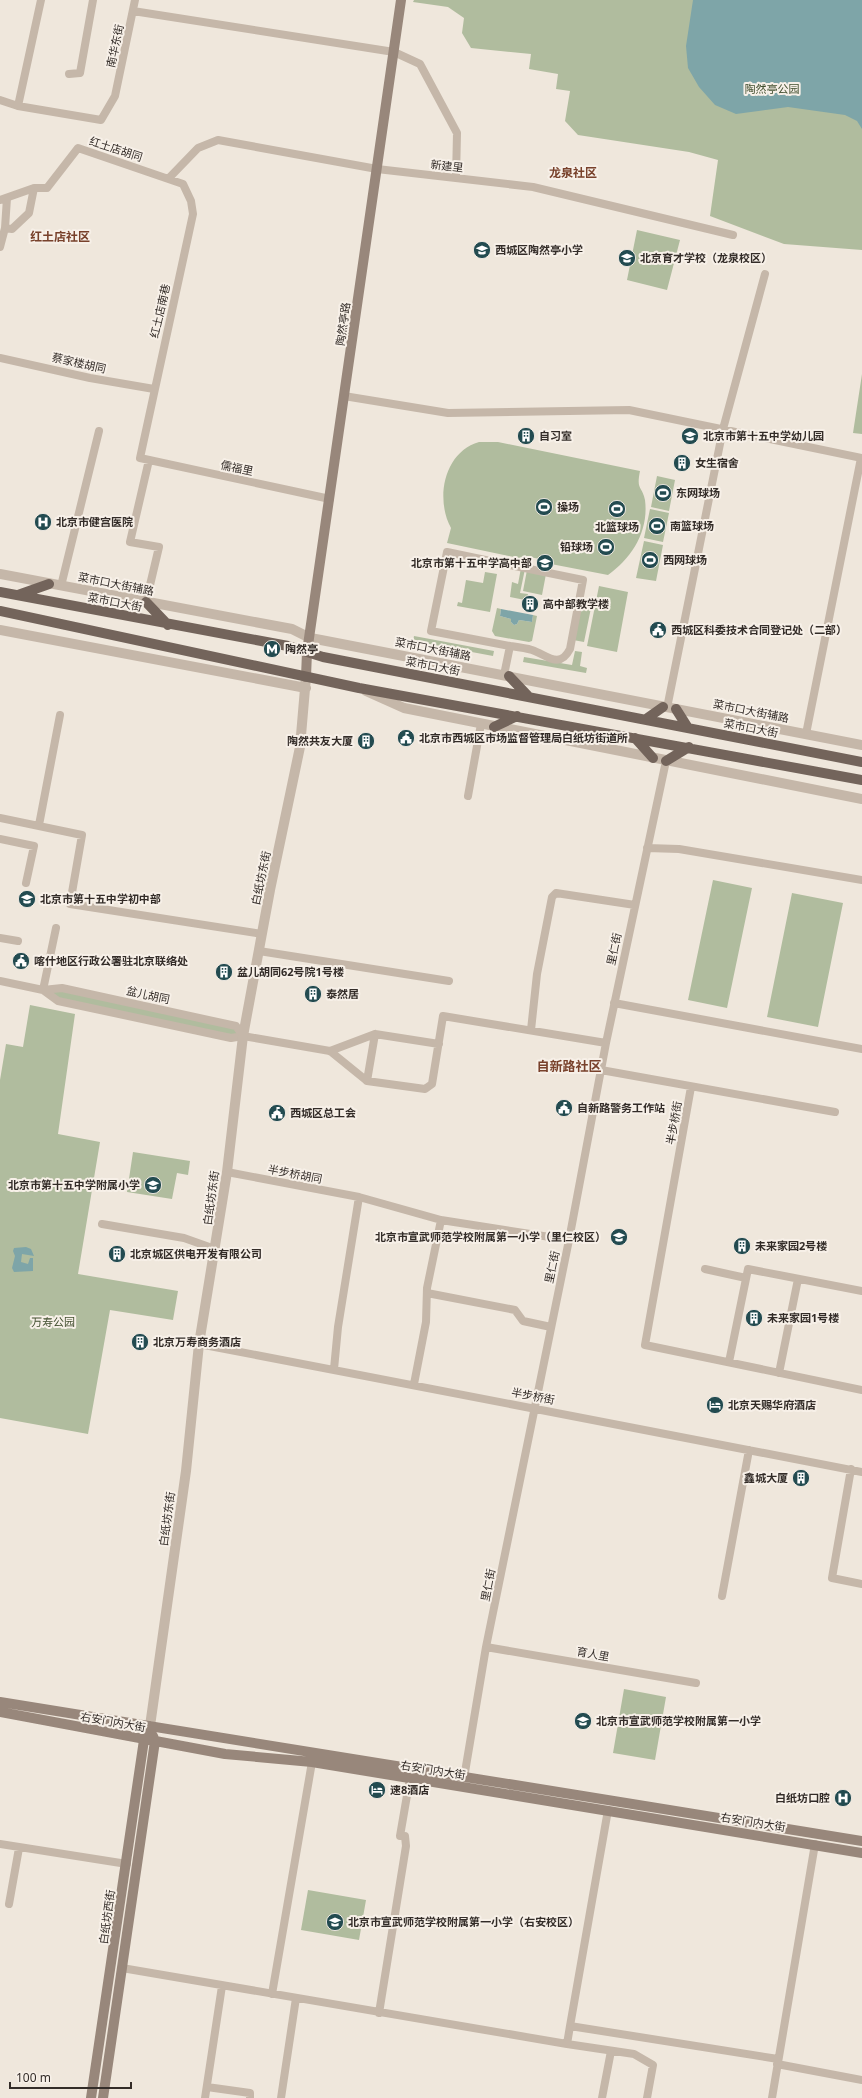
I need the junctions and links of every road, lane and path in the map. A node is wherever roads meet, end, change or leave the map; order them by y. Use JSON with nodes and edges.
{"nodes":[{"id":1,"x":41,"y":0,"type":"edge"},
{"id":2,"x":93,"y":0,"type":"edge"},
{"id":3,"x":135,"y":0,"type":"edge"},
{"id":4,"x":401,"y":0,"type":"edge"},
{"id":5,"x":133,"y":12,"type":"junction"},
{"id":6,"x":394,"y":52,"type":"junction"},
{"id":7,"x":69,"y":74,"type":"dead end"},
{"id":8,"x":0,"y":100,"type":"edge"},
{"id":9,"x":18,"y":106,"type":"junction"},
{"id":10,"x":377,"y":169,"type":"junction"},
{"id":11,"x":169,"y":178,"type":"junction"},
{"id":12,"x":456,"y":178,"type":"junction"},
{"id":13,"x":34,"y":188,"type":"junction"},
{"id":14,"x":4,"y":199,"type":"edge"},
{"id":15,"x":4,"y":228,"type":"junction"},
{"id":16,"x":733,"y":235,"type":"dead end"},
{"id":17,"x":0,"y":247,"type":"edge"},
{"id":18,"x":765,"y":274,"type":"dead end"},
{"id":19,"x":0,"y":358,"type":"edge"},
{"id":20,"x":154,"y":389,"type":"junction"},
{"id":21,"x":344,"y":396,"type":"junction"},
{"id":22,"x":723,"y":429,"type":"junction"},
{"id":23,"x":98,"y":431,"type":"dead end"},
{"id":24,"x":140,"y":458,"type":"joint"},
{"id":25,"x":862,"y":458,"type":"edge"},
{"id":26,"x":149,"y":460,"type":"junction"},
{"id":27,"x":330,"y":499,"type":"junction"},
{"id":28,"x":0,"y":574,"type":"edge"},
{"id":29,"x":49,"y":584,"type":"junction"},
{"id":30,"x":61,"y":586,"type":"junction"},
{"id":31,"x":0,"y":592,"type":"edge"},
{"id":32,"x":18,"y":595,"type":"junction"},
{"id":33,"x":146,"y":602,"type":"junction"},
{"id":34,"x":0,"y":611,"type":"edge"},
{"id":35,"x":168,"y":625,"type":"junction"},
{"id":36,"x":0,"y":630,"type":"edge"},
{"id":37,"x":310,"y":638,"type":"junction"},
{"id":38,"x":510,"y":646,"type":"junction"},
{"id":39,"x":308,"y":652,"type":"junction"},
{"id":40,"x":507,"y":676,"type":"junction"},
{"id":41,"x":306,"y":677,"type":"junction"},
{"id":42,"x":306,"y":688,"type":"junction"},
{"id":43,"x":359,"y":688,"type":"junction"},
{"id":44,"x":528,"y":696,"type":"junction"},
{"id":45,"x":669,"y":708,"type":"junction"},
{"id":46,"x":60,"y":715,"type":"dead end"},
{"id":47,"x":518,"y":716,"type":"junction"},
{"id":48,"x":646,"y":719,"type":"junction"},
{"id":49,"x":482,"y":724,"type":"junction"},
{"id":50,"x":494,"y":727,"type":"junction"},
{"id":51,"x":688,"y":728,"type":"junction"},
{"id":52,"x":806,"y":734,"type":"junction"},
{"id":53,"x":635,"y":738,"type":"junction"},
{"id":54,"x":862,"y":745,"type":"edge"},
{"id":55,"x":689,"y":747,"type":"junction"},
{"id":56,"x":653,"y":758,"type":"junction"},
{"id":57,"x":666,"y":761,"type":"junction"},
{"id":58,"x":862,"y":762,"type":"edge"},
{"id":59,"x":862,"y":780,"type":"edge"},
{"id":60,"x":468,"y":796,"type":"dead end"},
{"id":61,"x":862,"y":799,"type":"edge"},
{"id":62,"x":0,"y":818,"type":"edge"},
{"id":63,"x":39,"y":825,"type":"junction"},
{"id":64,"x":0,"y":839,"type":"edge"},
{"id":65,"x":647,"y":848,"type":"junction"},
{"id":66,"x":862,"y":880,"type":"edge"},
{"id":67,"x":26,"y":883,"type":"dead end"},
{"id":68,"x":634,"y":905,"type":"junction"},
{"id":69,"x":56,"y":928,"type":"dead end"},
{"id":70,"x":262,"y":934,"type":"junction"},
{"id":71,"x":0,"y":938,"type":"edge"},
{"id":72,"x":18,"y":941,"type":"dead end"},
{"id":73,"x":259,"y":951,"type":"junction"},
{"id":74,"x":0,"y":981,"type":"edge"},
{"id":75,"x":449,"y":981,"type":"dead end"},
{"id":76,"x":43,"y":990,"type":"junction"},
{"id":77,"x":614,"y":1003,"type":"junction"},
{"id":78,"x":531,"y":1030,"type":"junction"},
{"id":79,"x":375,"y":1034,"type":"junction"},
{"id":80,"x":243,"y":1036,"type":"junction"},
{"id":81,"x":606,"y":1043,"type":"junction"},
{"id":82,"x":439,"y":1044,"type":"junction"},
{"id":83,"x":862,"y":1050,"type":"edge"},
{"id":84,"x":330,"y":1051,"type":"junction"},
{"id":85,"x":601,"y":1070,"type":"junction"},
{"id":86,"x":367,"y":1081,"type":"junction"},
{"id":87,"x":691,"y":1087,"type":"junction"},
{"id":88,"x":835,"y":1112,"type":"dead end"},
{"id":89,"x":227,"y":1172,"type":"junction"},
{"id":90,"x":359,"y":1197,"type":"junction"},
{"id":91,"x":442,"y":1220,"type":"junction"},
{"id":92,"x":102,"y":1224,"type":"dead end"},
{"id":93,"x":569,"y":1240,"type":"junction"},
{"id":94,"x":215,"y":1249,"type":"junction"},
{"id":95,"x":705,"y":1269,"type":"dead end"},
{"id":96,"x":746,"y":1278,"type":"junction"},
{"id":97,"x":798,"y":1279,"type":"junction"},
{"id":98,"x":862,"y":1291,"type":"edge"},
{"id":99,"x":427,"y":1293,"type":"junction"},
{"id":100,"x":551,"y":1327,"type":"junction"},
{"id":101,"x":199,"y":1344,"type":"junction"},
{"id":102,"x":729,"y":1362,"type":"junction"},
{"id":103,"x":334,"y":1369,"type":"junction"},
{"id":104,"x":779,"y":1373,"type":"junction"},
{"id":105,"x":414,"y":1384,"type":"junction"},
{"id":106,"x":862,"y":1390,"type":"edge"},
{"id":107,"x":534,"y":1408,"type":"junction"},
{"id":108,"x":749,"y":1450,"type":"junction"},
{"id":109,"x":851,"y":1469,"type":"junction"},
{"id":110,"x":862,"y":1472,"type":"edge"},
{"id":111,"x":862,"y":1584,"type":"edge"},
{"id":112,"x":722,"y":1596,"type":"dead end"},
{"id":113,"x":486,"y":1647,"type":"junction"},
{"id":114,"x":696,"y":1683,"type":"dead end"},
{"id":115,"x":0,"y":1702,"type":"edge"},
{"id":116,"x":0,"y":1712,"type":"edge"},
{"id":117,"x":150,"y":1726,"type":"junction"},
{"id":118,"x":144,"y":1740,"type":"junction"},
{"id":119,"x":155,"y":1741,"type":"junction"},
{"id":120,"x":312,"y":1762,"type":"junction"},
{"id":121,"x":410,"y":1778,"type":"junction"},
{"id":122,"x":464,"y":1778,"type":"junction"},
{"id":123,"x":608,"y":1810,"type":"junction"},
{"id":124,"x":862,"y":1841,"type":"edge"},
{"id":125,"x":0,"y":1844,"type":"edge"},
{"id":126,"x":815,"y":1844,"type":"junction"},
{"id":127,"x":19,"y":1848,"type":"junction"},
{"id":128,"x":862,"y":1853,"type":"edge"},
{"id":129,"x":126,"y":1864,"type":"junction"},
{"id":130,"x":9,"y":1904,"type":"dead end"},
{"id":131,"x":122,"y":1968,"type":"junction"},
{"id":132,"x":222,"y":1986,"type":"junction"},
{"id":133,"x":272,"y":1994,"type":"junction"},
{"id":134,"x":296,"y":1998,"type":"junction"},
{"id":135,"x":379,"y":2013,"type":"junction"},
{"id":136,"x":570,"y":2026,"type":"junction"},
{"id":137,"x":566,"y":2044,"type":"junction"},
{"id":138,"x":611,"y":2051,"type":"junction"},
{"id":139,"x":778,"y":2062,"type":"junction"},
{"id":140,"x":862,"y":2080,"type":"edge"},
{"id":141,"x":206,"y":2087,"type":"junction"},
{"id":142,"x":91,"y":2098,"type":"edge"},
{"id":143,"x":103,"y":2098,"type":"edge"},
{"id":144,"x":205,"y":2098,"type":"edge"},
{"id":145,"x":250,"y":2098,"type":"edge"},
{"id":146,"x":281,"y":2098,"type":"edge"},
{"id":147,"x":602,"y":2098,"type":"edge"},
{"id":148,"x":647,"y":2098,"type":"edge"},
{"id":149,"x":772,"y":2098,"type":"edge"}],
"edges":[{"from":1,"to":9,"type":"street"},
{"from":2,"to":7,"type":"street"},
{"from":3,"to":5,"type":"street","name":"南华东街"},
{"from":4,"to":6,"type":"main road","name":"陶然亭路"},
{"from":5,"to":6,"type":"street"},
{"from":5,"to":9,"type":"street","name":"南华东街"},
{"from":6,"to":10,"type":"main road","name":"陶然亭路"},
{"from":6,"to":12,"type":"street"},
{"from":8,"to":9,"type":"street"},
{"from":10,"to":11,"type":"street","name":"新建里"},
{"from":10,"to":12,"type":"street","name":"新建里"},
{"from":10,"to":21,"type":"main road","name":"陶然亭路"},
{"from":11,"to":13,"type":"street","name":"红土店胡同"},
{"from":11,"to":20,"type":"street","name":"红土店南巷"},
{"from":12,"to":16,"type":"street","name":"新建里"},
{"from":13,"to":14,"type":"street"},
{"from":13,"to":15,"type":"street"},
{"from":14,"to":15,"type":"street"},
{"from":15,"to":17,"type":"street"},
{"from":18,"to":22,"type":"street"},
{"from":19,"to":20,"type":"street","name":"蔡家楼胡同"},
{"from":20,"to":24,"type":"street","name":"红土店南巷"},
{"from":21,"to":22,"type":"street"},
{"from":21,"to":27,"type":"main road","name":"陶然亭路"},
{"from":22,"to":25,"type":"street"},
{"from":22,"to":45,"type":"street"},
{"from":23,"to":30,"type":"street"},
{"from":24,"to":26,"type":"street","name":"儒福里"},
{"from":25,"to":52,"type":"street"},
{"from":26,"to":27,"type":"street","name":"儒福里"},
{"from":26,"to":33,"type":"street"},
{"from":27,"to":37,"type":"main road","name":"陶然亭路"},
{"from":28,"to":29,"type":"street","name":"菜市口大街辅路"},
{"from":29,"to":30,"type":"street","name":"菜市口大街辅路"},
{"from":29,"to":32,"type":"main road"},
{"from":30,"to":33,"type":"street","name":"菜市口大街辅路"},
{"from":31,"to":32,"type":"main road","name":"菜市口大街"},
{"from":32,"to":35,"type":"main road","name":"菜市口大街"},
{"from":33,"to":35,"type":"main road"},
{"from":33,"to":37,"type":"street","name":"菜市口大街辅路"},
{"from":34,"to":41,"type":"main road"},
{"from":35,"to":39,"type":"main road","name":"菜市口大街"},
{"from":36,"to":42,"type":"street"},
{"from":37,"to":39,"type":"main road","name":"陶然亭路"},
{"from":37,"to":40,"type":"street","name":"菜市口大街辅路"},
{"from":38,"to":38,"type":"street"},
{"from":38,"to":40,"type":"street"},
{"from":39,"to":41,"type":"main road","name":"陶然亭路"},
{"from":39,"to":44,"type":"main road","name":"菜市口大街"},
{"from":40,"to":44,"type":"main road"},
{"from":40,"to":45,"type":"street","name":"菜市口大街辅路"},
{"from":41,"to":42,"type":"street","name":"白纸坊东街"},
{"from":41,"to":43,"type":"main road"},
{"from":42,"to":70,"type":"street","name":"白纸坊东街"},
{"from":43,"to":47,"type":"main road"},
{"from":43,"to":49,"type":"street"},
{"from":44,"to":48,"type":"main road","name":"菜市口大街"},
{"from":45,"to":48,"type":"main road"},
{"from":45,"to":51,"type":"main road"},
{"from":45,"to":52,"type":"street","name":"菜市口大街辅路"},
{"from":46,"to":63,"type":"street"},
{"from":47,"to":50,"type":"main road"},
{"from":47,"to":53,"type":"main road"},
{"from":48,"to":51,"type":"main road","name":"菜市口大街"},
{"from":49,"to":50,"type":"street"},
{"from":49,"to":60,"type":"street"},
{"from":50,"to":56,"type":"street"},
{"from":51,"to":58,"type":"main road","name":"菜市口大街"},
{"from":52,"to":54,"type":"street","name":"菜市口大街辅路"},
{"from":53,"to":55,"type":"main road"},
{"from":53,"to":56,"type":"main road"},
{"from":55,"to":57,"type":"main road"},
{"from":55,"to":59,"type":"main road"},
{"from":56,"to":57,"type":"street"},
{"from":57,"to":61,"type":"street"},
{"from":57,"to":65,"type":"street","name":"里仁街"},
{"from":62,"to":63,"type":"street"},
{"from":63,"to":70,"type":"street"},
{"from":64,"to":67,"type":"street"},
{"from":65,"to":66,"type":"street"},
{"from":65,"to":68,"type":"street","name":"里仁街"},
{"from":68,"to":77,"type":"street","name":"里仁街"},
{"from":68,"to":78,"type":"street"},
{"from":69,"to":76,"type":"street"},
{"from":70,"to":73,"type":"street","name":"白纸坊东街"},
{"from":71,"to":72,"type":"street"},
{"from":73,"to":75,"type":"street"},
{"from":73,"to":80,"type":"street","name":"白纸坊东街"},
{"from":74,"to":76,"type":"street","name":"盆儿胡同"},
{"from":76,"to":80,"type":"street","name":"盆儿胡同"},
{"from":76,"to":80,"type":"street","name":"盆儿胡同"},
{"from":77,"to":81,"type":"street","name":"里仁街"},
{"from":77,"to":83,"type":"street"},
{"from":78,"to":81,"type":"street"},
{"from":78,"to":82,"type":"street"},
{"from":79,"to":82,"type":"street"},
{"from":79,"to":84,"type":"street"},
{"from":79,"to":86,"type":"street"},
{"from":80,"to":84,"type":"street","name":"盆儿胡同"},
{"from":80,"to":89,"type":"street","name":"白纸坊东街"},
{"from":81,"to":85,"type":"street","name":"里仁街"},
{"from":82,"to":86,"type":"street"},
{"from":84,"to":86,"type":"street"},
{"from":85,"to":87,"type":"street"},
{"from":85,"to":93,"type":"street","name":"里仁街"},
{"from":87,"to":88,"type":"street"},
{"from":87,"to":102,"type":"street","name":"半步桥街"},
{"from":89,"to":90,"type":"street","name":"半步桥胡同"},
{"from":89,"to":94,"type":"street","name":"白纸坊东街"},
{"from":90,"to":91,"type":"street","name":"半步桥胡同"},
{"from":90,"to":103,"type":"street"},
{"from":91,"to":93,"type":"street","name":"半步桥胡同"},
{"from":91,"to":99,"type":"street"},
{"from":92,"to":94,"type":"street"},
{"from":93,"to":100,"type":"street","name":"里仁街"},
{"from":94,"to":101,"type":"street","name":"白纸坊东街"},
{"from":95,"to":96,"type":"street"},
{"from":96,"to":97,"type":"street"},
{"from":96,"to":102,"type":"street"},
{"from":97,"to":98,"type":"street"},
{"from":97,"to":104,"type":"street"},
{"from":99,"to":100,"type":"street"},
{"from":99,"to":105,"type":"street"},
{"from":100,"to":107,"type":"street","name":"里仁街"},
{"from":101,"to":103,"type":"street","name":"半步桥街"},
{"from":101,"to":117,"type":"street","name":"白纸坊东街"},
{"from":102,"to":104,"type":"street","name":"半步桥街"},
{"from":103,"to":105,"type":"street","name":"半步桥街"},
{"from":104,"to":106,"type":"street","name":"半步桥街"},
{"from":105,"to":107,"type":"street","name":"半步桥街"},
{"from":107,"to":108,"type":"street","name":"半步桥街"},
{"from":107,"to":113,"type":"street","name":"里仁街"},
{"from":108,"to":109,"type":"street","name":"半步桥街"},
{"from":108,"to":112,"type":"street"},
{"from":109,"to":110,"type":"street","name":"半步桥街"},
{"from":109,"to":111,"type":"street"},
{"from":113,"to":114,"type":"street","name":"育人里"},
{"from":113,"to":122,"type":"street","name":"里仁街"},
{"from":115,"to":117,"type":"main road","name":"右安门内大街"},
{"from":116,"to":118,"type":"main road","name":"右安门内大街"},
{"from":117,"to":118,"type":"main road","name":"白纸坊西街"},
{"from":117,"to":119,"type":"main road"},
{"from":117,"to":122,"type":"main road","name":"右安门内大街"},
{"from":118,"to":119,"type":"main road","name":"右安门内大街"},
{"from":118,"to":129,"type":"main road","name":"白纸坊西街"},
{"from":119,"to":120,"type":"main road","name":"右安门内大街"},
{"from":119,"to":131,"type":"main road","name":"白纸坊西街"},
{"from":120,"to":121,"type":"main road","name":"右安门内大街"},
{"from":120,"to":133,"type":"street"},
{"from":121,"to":123,"type":"main road","name":"右安门内大街"},
{"from":121,"to":135,"type":"street"},
{"from":122,"to":124,"type":"main road","name":"右安门内大街"},
{"from":123,"to":126,"type":"main road","name":"右安门内大街"},
{"from":123,"to":136,"type":"street"},
{"from":125,"to":127,"type":"street"},
{"from":126,"to":128,"type":"main road","name":"右安门内大街"},
{"from":126,"to":139,"type":"street"},
{"from":127,"to":129,"type":"street"},
{"from":127,"to":130,"type":"street"},
{"from":129,"to":142,"type":"main road","name":"白纸坊西街"},
{"from":131,"to":132,"type":"street"},
{"from":131,"to":143,"type":"main road","name":"白纸坊西街"},
{"from":132,"to":133,"type":"street"},
{"from":132,"to":141,"type":"street"},
{"from":133,"to":134,"type":"street"},
{"from":134,"to":135,"type":"street"},
{"from":134,"to":146,"type":"street"},
{"from":135,"to":137,"type":"street"},
{"from":136,"to":137,"type":"street"},
{"from":136,"to":139,"type":"street"},
{"from":137,"to":138,"type":"street"},
{"from":138,"to":147,"type":"street"},
{"from":138,"to":148,"type":"street"},
{"from":139,"to":140,"type":"street"},
{"from":139,"to":149,"type":"street"},
{"from":141,"to":144,"type":"street"},
{"from":141,"to":145,"type":"street"}]}
